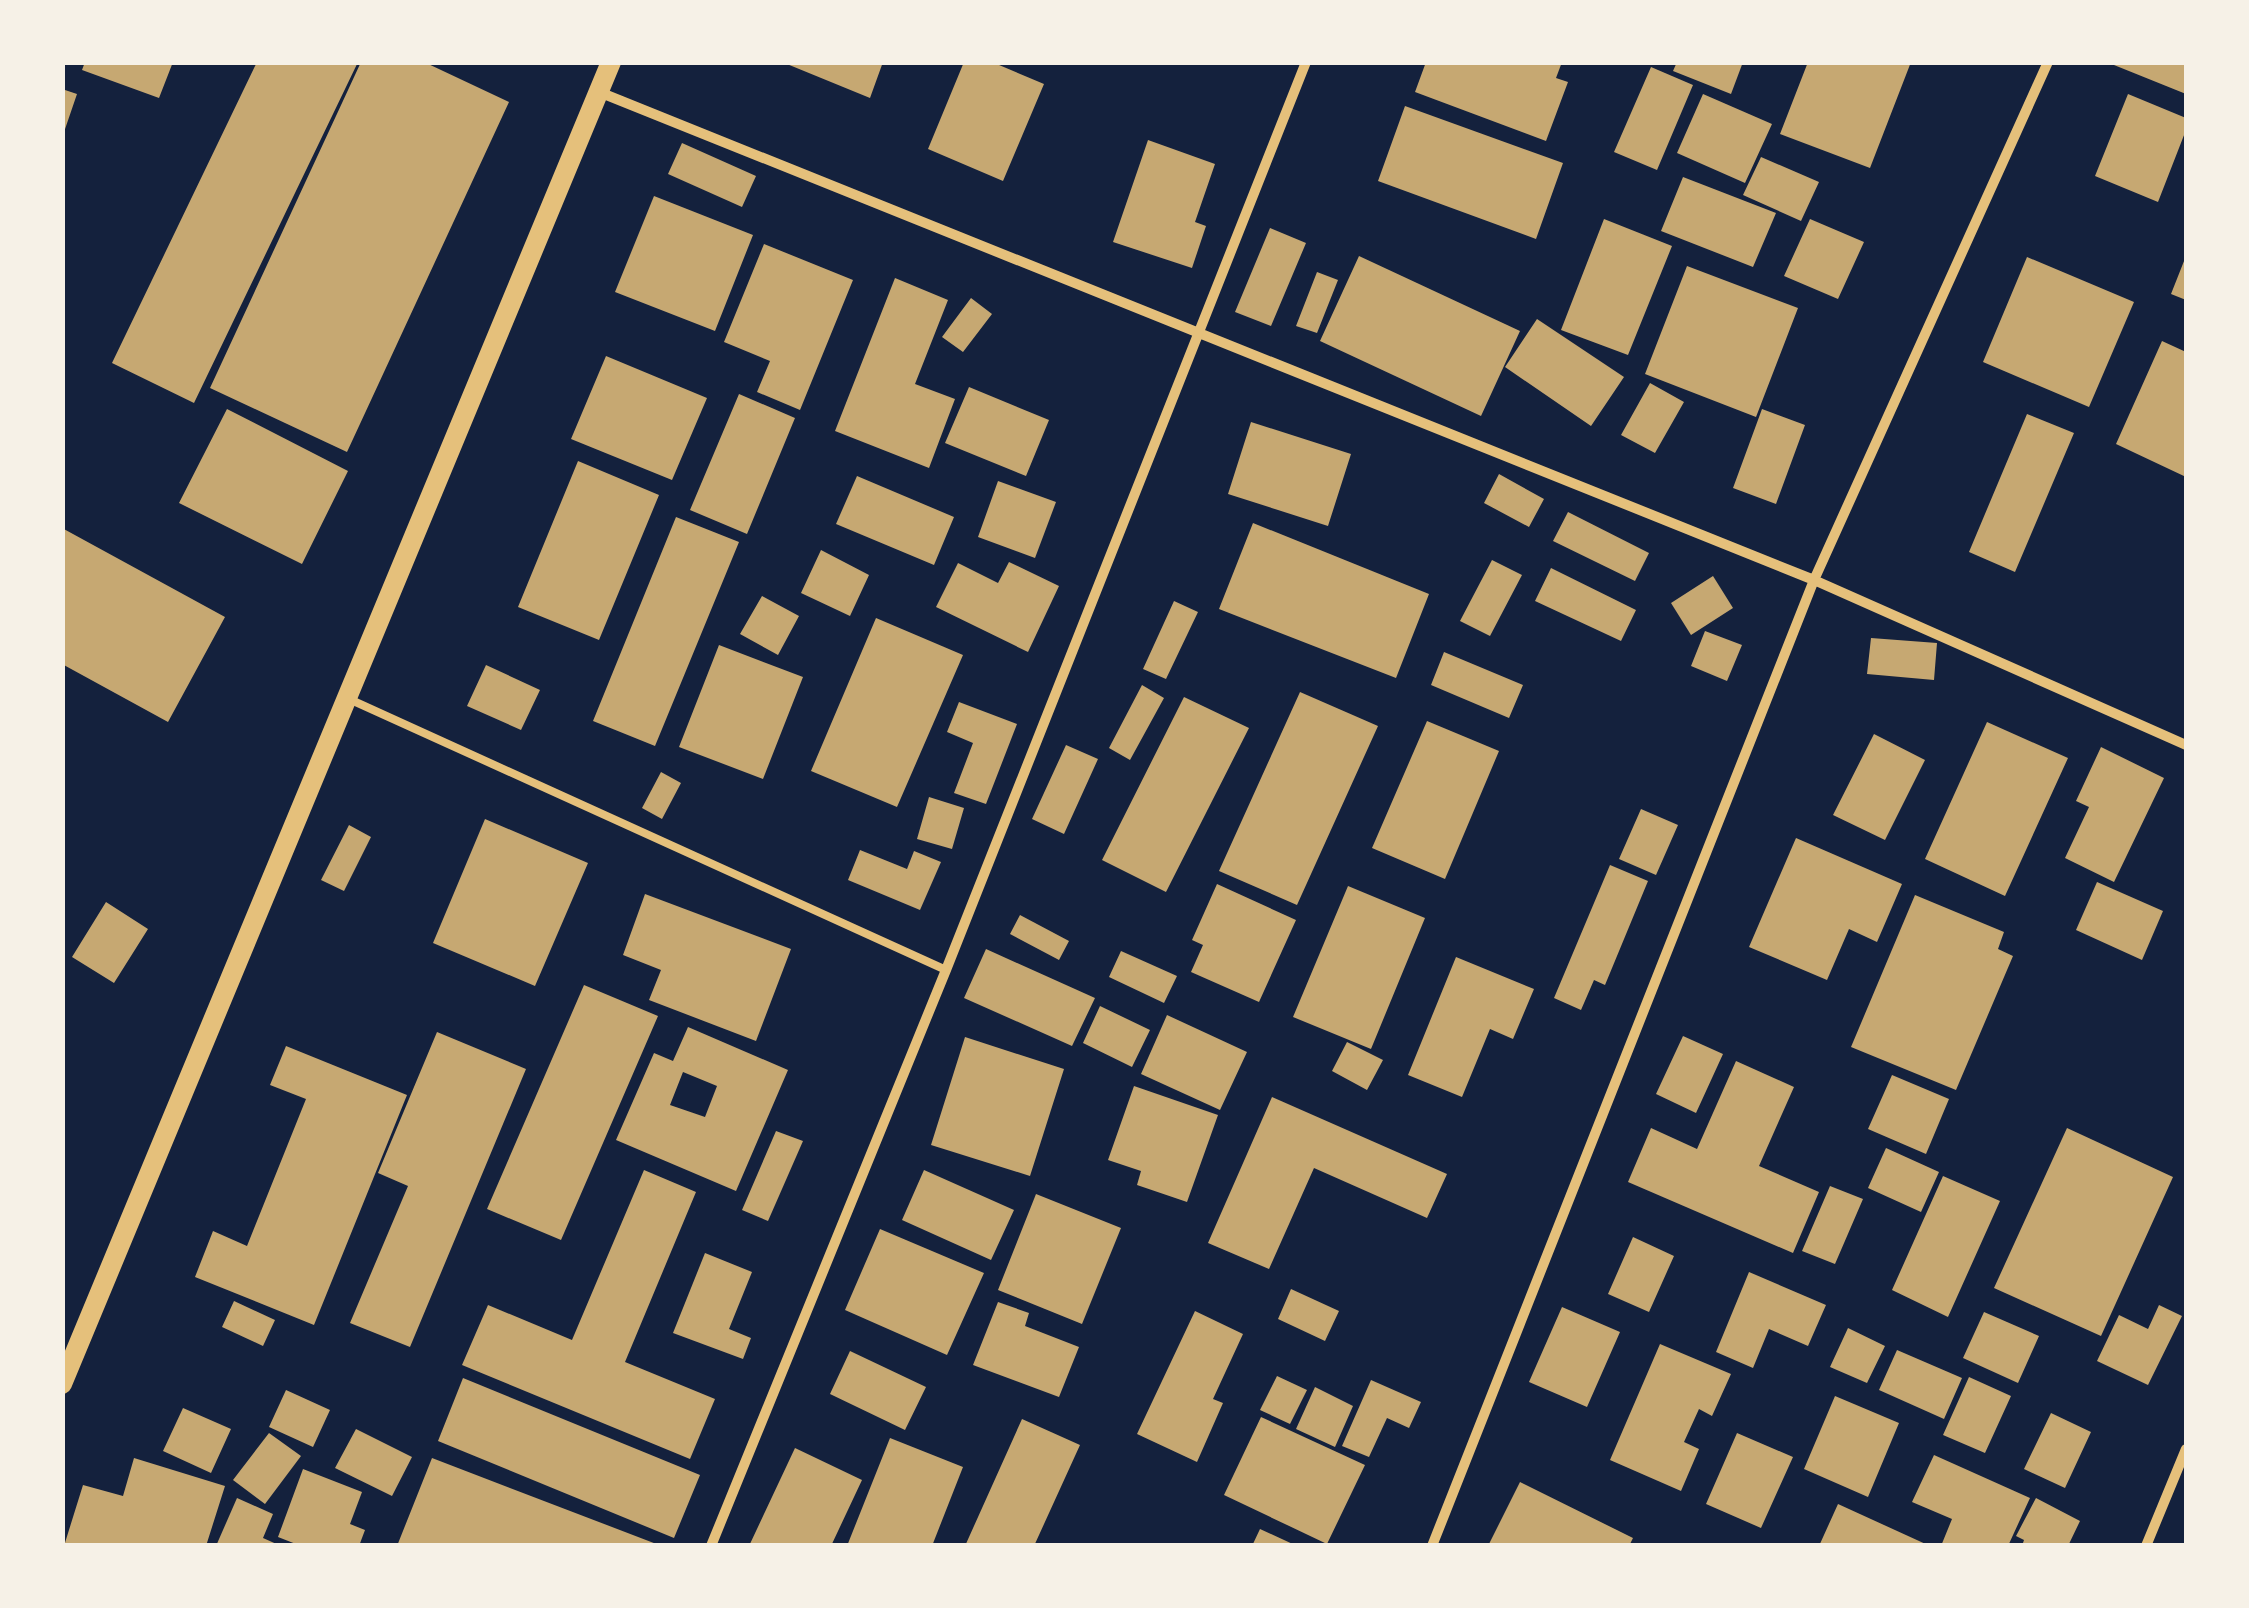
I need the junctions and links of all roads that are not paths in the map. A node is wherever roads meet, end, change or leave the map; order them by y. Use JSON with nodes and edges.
{"nodes":[{"id":1,"x":610,"y":62,"type":"edge"},
{"id":2,"x":1306,"y":62,"type":"edge"},
{"id":3,"x":2048,"y":62,"type":"edge"},
{"id":4,"x":599,"y":92,"type":"junction"},
{"id":5,"x":1197,"y":333,"type":"junction"},
{"id":6,"x":1814,"y":580,"type":"junction"},
{"id":7,"x":347,"y":698,"type":"junction"},
{"id":8,"x":2186,"y":746,"type":"edge"},
{"id":9,"x":946,"y":970,"type":"junction"},
{"id":10,"x":62,"y":1384,"type":"edge"},
{"id":11,"x":2186,"y":1449,"type":"edge"},
{"id":12,"x":711,"y":1546,"type":"edge"},
{"id":13,"x":1432,"y":1546,"type":"edge"},
{"id":14,"x":2146,"y":1546,"type":"edge"}],
"edges":[{"from":1,"to":4,"type":"main road"},
{"from":2,"to":5,"type":"street"},
{"from":3,"to":6,"type":"street"},
{"from":4,"to":5,"type":"street"},
{"from":4,"to":7,"type":"main road"},
{"from":5,"to":6,"type":"street"},
{"from":5,"to":9,"type":"street"},
{"from":6,"to":8,"type":"street"},
{"from":6,"to":13,"type":"street"},
{"from":7,"to":9,"type":"lane"},
{"from":7,"to":10,"type":"main road"},
{"from":9,"to":12,"type":"street"},
{"from":11,"to":14,"type":"street"}]}
